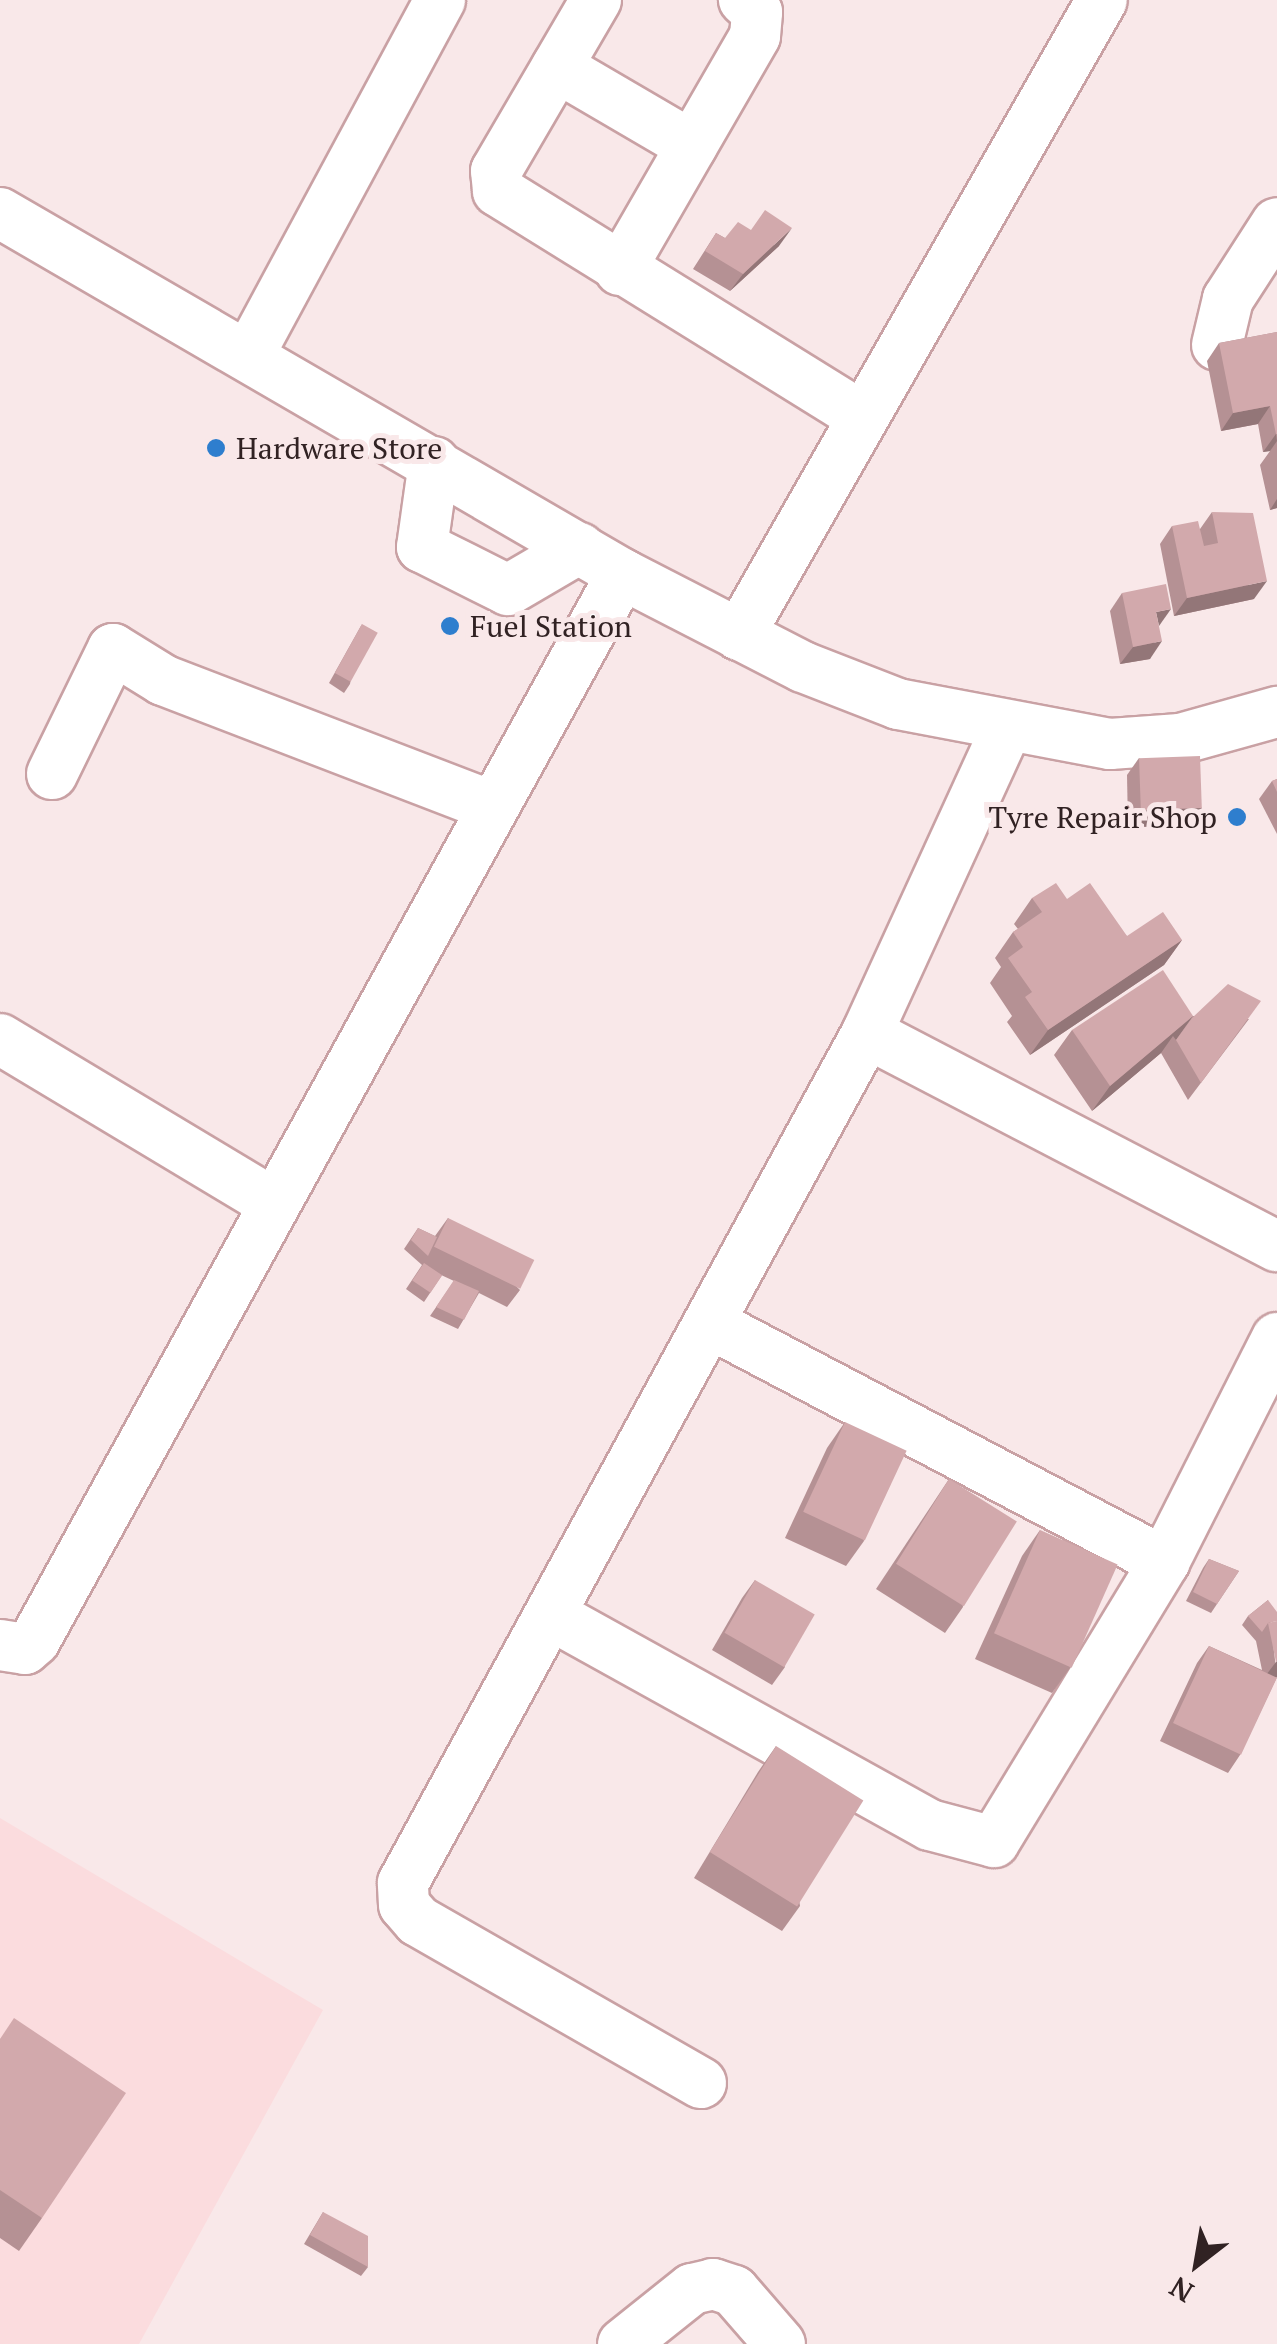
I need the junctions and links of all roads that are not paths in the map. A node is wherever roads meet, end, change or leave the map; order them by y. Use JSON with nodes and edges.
{"nodes":[{"id":1,"x":440,"y":0,"type":"edge"},
{"id":2,"x":596,"y":0,"type":"edge"},
{"id":3,"x":744,"y":0,"type":"edge"},
{"id":4,"x":1102,"y":0,"type":"edge"},
{"id":5,"x":557,"y":67,"type":"junction"},
{"id":6,"x":692,"y":146,"type":"junction"},
{"id":7,"x":0,"y":212,"type":"edge"},
{"id":8,"x":1277,"y":223,"type":"edge"},
{"id":9,"x":620,"y":270,"type":"junction"},
{"id":10,"x":1216,"y":344,"type":"edge"},
{"id":11,"x":250,"y":353,"type":"junction"},
{"id":12,"x":864,"y":417,"type":"junction"},
{"id":13,"x":434,"y":462,"type":"junction"},
{"id":14,"x":580,"y":548,"type":"junction"},
{"id":15,"x":622,"y":574,"type":"junction"},
{"id":16,"x":739,"y":636,"type":"junction"},
{"id":17,"x":1277,"y":712,"type":"edge"},
{"id":18,"x":1007,"y":728,"type":"junction"},
{"id":19,"x":52,"y":774,"type":"dead end"},
{"id":20,"x":492,"y":806,"type":"junction"},
{"id":21,"x":867,"y":1034,"type":"junction"},
{"id":22,"x":0,"y":1039,"type":"edge"},
{"id":23,"x":273,"y":1203,"type":"junction"},
{"id":24,"x":1277,"y":1246,"type":"edge"},
{"id":25,"x":712,"y":1324,"type":"junction"},
{"id":26,"x":1277,"y":1338,"type":"edge"},
{"id":27,"x":1164,"y":1562,"type":"junction"},
{"id":28,"x":551,"y":1615,"type":"junction"},
{"id":29,"x":0,"y":1645,"type":"edge"},
{"id":30,"x":701,"y":2082,"type":"dead end"},
{"id":31,"x":623,"y":2344,"type":"edge"},
{"id":32,"x":780,"y":2344,"type":"edge"}],
"edges":[{"from":1,"to":11,"type":"street"},
{"from":2,"to":5,"type":"street"},
{"from":3,"to":6,"type":"street"},
{"from":4,"to":12,"type":"street"},
{"from":5,"to":6,"type":"street"},
{"from":5,"to":9,"type":"street"},
{"from":6,"to":9,"type":"street"},
{"from":7,"to":11,"type":"street"},
{"from":8,"to":10,"type":"street"},
{"from":9,"to":12,"type":"street"},
{"from":11,"to":13,"type":"street"},
{"from":12,"to":16,"type":"street"},
{"from":13,"to":14,"type":"street"},
{"from":13,"to":14,"type":"street"},
{"from":14,"to":15,"type":"street"},
{"from":15,"to":16,"type":"street"},
{"from":15,"to":20,"type":"street"},
{"from":16,"to":18,"type":"street"},
{"from":17,"to":18,"type":"street"},
{"from":18,"to":21,"type":"street"},
{"from":19,"to":20,"type":"street"},
{"from":20,"to":23,"type":"street"},
{"from":21,"to":24,"type":"street"},
{"from":21,"to":25,"type":"street"},
{"from":22,"to":23,"type":"street"},
{"from":23,"to":29,"type":"street"},
{"from":25,"to":27,"type":"street"},
{"from":25,"to":28,"type":"street"},
{"from":26,"to":27,"type":"street"},
{"from":27,"to":28,"type":"street"},
{"from":28,"to":30,"type":"street"},
{"from":31,"to":32,"type":"street"}]}
